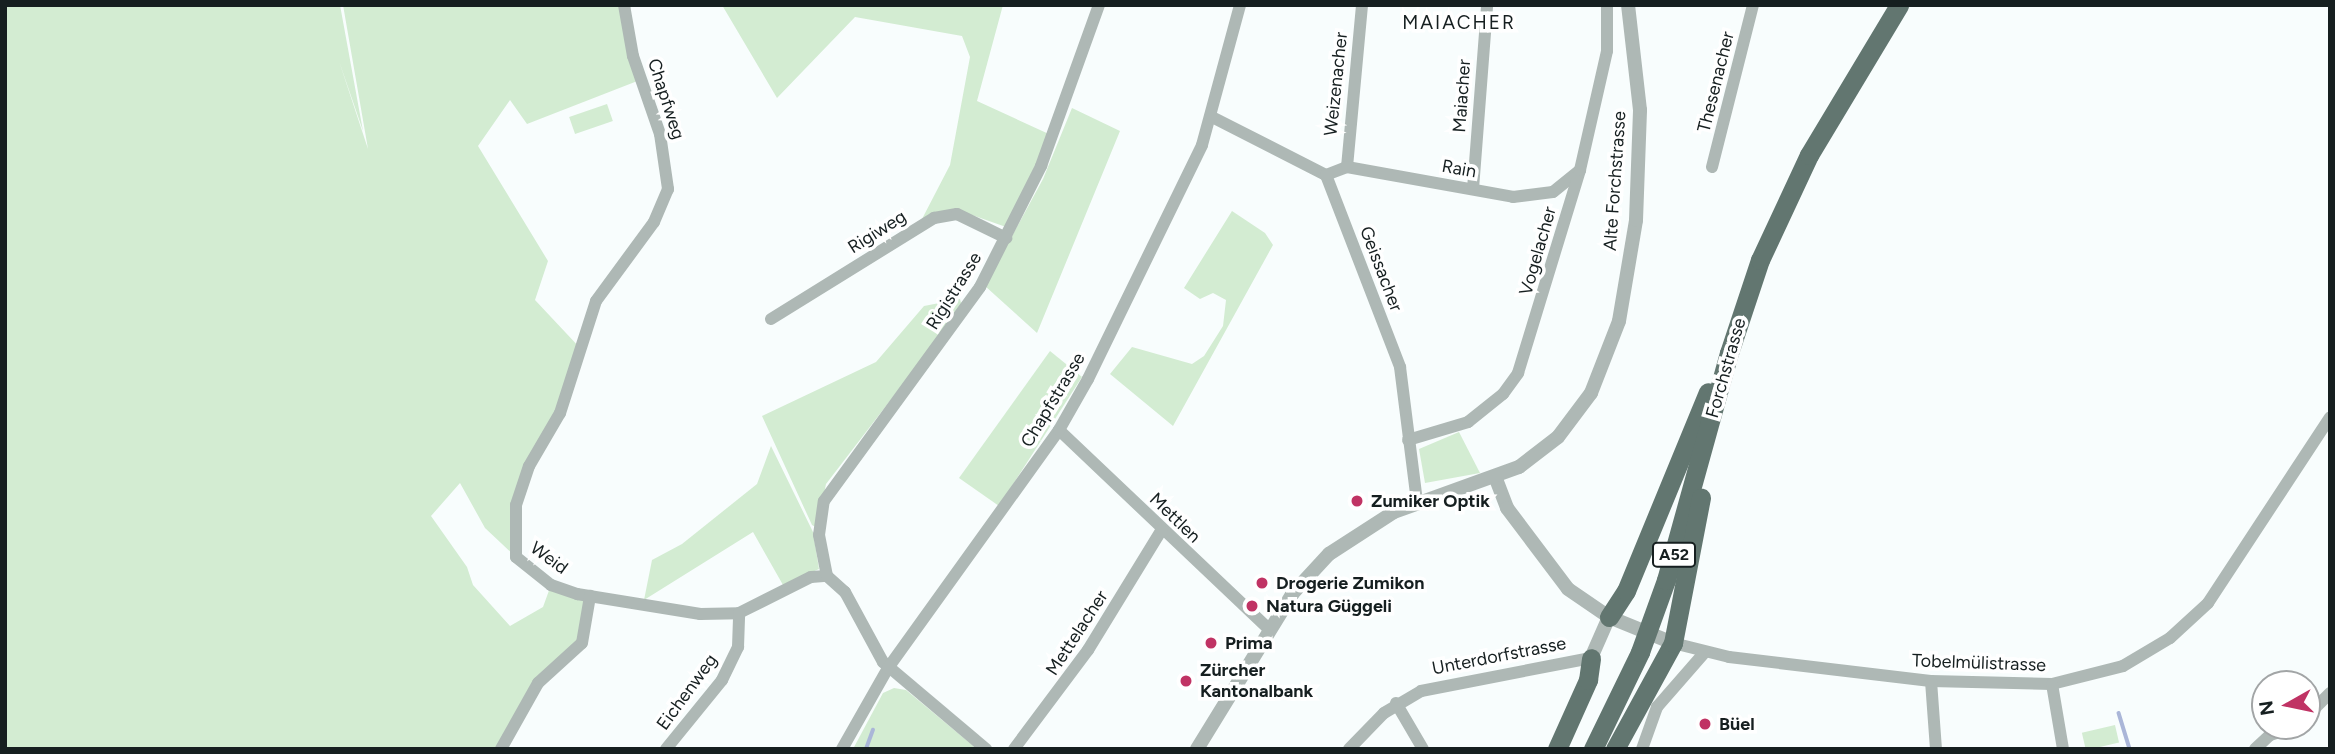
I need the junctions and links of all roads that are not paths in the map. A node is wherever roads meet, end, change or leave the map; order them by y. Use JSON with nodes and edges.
{"nodes":[{"id":1,"x":624,"y":5,"type":"edge"},
{"id":2,"x":1099,"y":5,"type":"edge"},
{"id":3,"x":1240,"y":5,"type":"edge"},
{"id":4,"x":1362,"y":5,"type":"edge"},
{"id":5,"x":1487,"y":5,"type":"edge"},
{"id":6,"x":1607,"y":5,"type":"edge"},
{"id":7,"x":1628,"y":5,"type":"edge"},
{"id":8,"x":1753,"y":5,"type":"edge"},
{"id":9,"x":1890,"y":5,"type":"edge"},
{"id":10,"x":1899,"y":5,"type":"edge"},
{"id":11,"x":1213,"y":117,"type":"junction"},
{"id":12,"x":1347,"y":167,"type":"junction"},
{"id":13,"x":1712,"y":167,"type":"dead end"},
{"id":14,"x":1580,"y":170,"type":"junction"},
{"id":15,"x":1326,"y":175,"type":"junction"},
{"id":16,"x":1473,"y":189,"type":"junction"},
{"id":17,"x":663,"y":204,"type":"joint"},
{"id":18,"x":1006,"y":238,"type":"junction"},
{"id":19,"x":771,"y":319,"type":"dead end"},
{"id":20,"x":1728,"y":353,"type":"junction"},
{"id":21,"x":1712,"y":381,"type":"junction"},
{"id":22,"x":2330,"y":417,"type":"edge"},
{"id":23,"x":1059,"y":430,"type":"junction"},
{"id":24,"x":1408,"y":440,"type":"junction"},
{"id":25,"x":1496,"y":479,"type":"junction"},
{"id":26,"x":1417,"y":502,"type":"junction"},
{"id":27,"x":1161,"y":531,"type":"junction"},
{"id":28,"x":827,"y":576,"type":"junction"},
{"id":29,"x":590,"y":596,"type":"junction"},
{"id":30,"x":738,"y":613,"type":"junction"},
{"id":31,"x":1616,"y":620,"type":"junction"},
{"id":32,"x":1269,"y":629,"type":"junction"},
{"id":33,"x":1669,"y":641,"type":"junction"},
{"id":34,"x":1705,"y":652,"type":"junction"},
{"id":35,"x":1591,"y":659,"type":"junction"},
{"id":36,"x":888,"y":668,"type":"junction"},
{"id":37,"x":1931,"y":681,"type":"junction"},
{"id":38,"x":2052,"y":684,"type":"junction"},
{"id":39,"x":1396,"y":703,"type":"junction"},
{"id":40,"x":501,"y":749,"type":"edge"},
{"id":41,"x":666,"y":749,"type":"edge"},
{"id":42,"x":842,"y":749,"type":"edge"},
{"id":43,"x":986,"y":749,"type":"edge"},
{"id":44,"x":1014,"y":749,"type":"edge"},
{"id":45,"x":1197,"y":749,"type":"edge"},
{"id":46,"x":1349,"y":749,"type":"edge"},
{"id":47,"x":1423,"y":749,"type":"edge"},
{"id":48,"x":1557,"y":749,"type":"edge"},
{"id":49,"x":1584,"y":749,"type":"edge"},
{"id":50,"x":1594,"y":749,"type":"edge"},
{"id":51,"x":1615,"y":749,"type":"edge"},
{"id":52,"x":1642,"y":749,"type":"edge"},
{"id":53,"x":1936,"y":749,"type":"edge"},
{"id":54,"x":2063,"y":749,"type":"edge"}],
"edges":[{"from":1,"to":17,"type":"street","name":"Chapfweg"},
{"from":2,"to":18,"type":"street","name":"Rigistrasse"},
{"from":3,"to":11,"type":"street","name":"Chapfstrasse"},
{"from":4,"to":12,"type":"street","name":"Weizenacher"},
{"from":5,"to":16,"type":"street","name":"Maiacher"},
{"from":6,"to":14,"type":"street","name":"Vogelacher"},
{"from":7,"to":25,"type":"street","name":"Alte Forchstrasse"},
{"from":8,"to":13,"type":"street","name":"Thesenacher"},
{"from":9,"to":21,"type":"highway","name":"Forchstrasse","number":"A52"},
{"from":10,"to":20,"type":"highway","name":"Forchstrasse","number":"A52"},
{"from":11,"to":15,"type":"street"},
{"from":11,"to":23,"type":"street","name":"Chapfstrasse"},
{"from":12,"to":15,"type":"street"},
{"from":12,"to":16,"type":"street","name":"Rain"},
{"from":14,"to":16,"type":"street","name":"Rain"},
{"from":14,"to":24,"type":"street","name":"Vogelacher"},
{"from":15,"to":24,"type":"street","name":"Geissacher"},
{"from":17,"to":29,"type":"street","name":"Weid"},
{"from":18,"to":19,"type":"street","name":"Rigiweg"},
{"from":18,"to":28,"type":"street","name":"Rigistrasse"},
{"from":20,"to":33,"type":"highway"},
{"from":20,"to":50,"type":"highway","name":"Forchstrasse","number":"A52"},
{"from":21,"to":31,"type":"highway"},
{"from":21,"to":49,"type":"highway","name":"Forchstrasse","number":"A52"},
{"from":22,"to":38,"type":"street","name":"Tobelmülistrasse"},
{"from":23,"to":27,"type":"street","name":"Mettlen"},
{"from":23,"to":36,"type":"street","name":"Chapfstrasse"},
{"from":24,"to":26,"type":"street","name":"Geissacher"},
{"from":25,"to":26,"type":"street","name":"Alte Forchstrasse"},
{"from":25,"to":31,"type":"street"},
{"from":26,"to":32,"type":"street","name":"Alte Forchstrasse"},
{"from":27,"to":32,"type":"street","name":"Mettlen"},
{"from":27,"to":44,"type":"street","name":"Mettelacher"},
{"from":28,"to":30,"type":"street","name":"Weid"},
{"from":28,"to":36,"type":"street"},
{"from":29,"to":30,"type":"street","name":"Weid"},
{"from":29,"to":40,"type":"street"},
{"from":30,"to":41,"type":"street","name":"Eichenweg"},
{"from":31,"to":33,"type":"street"},
{"from":31,"to":35,"type":"street","name":"Unterdorfstrasse"},
{"from":32,"to":45,"type":"street","name":"Alte Forchstrasse"},
{"from":33,"to":34,"type":"street","name":"Tobelmülistrasse"},
{"from":33,"to":51,"type":"highway"},
{"from":34,"to":37,"type":"street","name":"Tobelmülistrasse"},
{"from":34,"to":52,"type":"street"},
{"from":35,"to":39,"type":"street","name":"Unterdorfstrasse"},
{"from":35,"to":48,"type":"highway"},
{"from":36,"to":42,"type":"street","name":"Chapfstrasse"},
{"from":36,"to":43,"type":"street"},
{"from":37,"to":38,"type":"street","name":"Tobelmülistrasse"},
{"from":37,"to":53,"type":"street"},
{"from":38,"to":54,"type":"street"},
{"from":39,"to":46,"type":"street","name":"Unterdorfstrasse"},
{"from":39,"to":47,"type":"street"}]}
